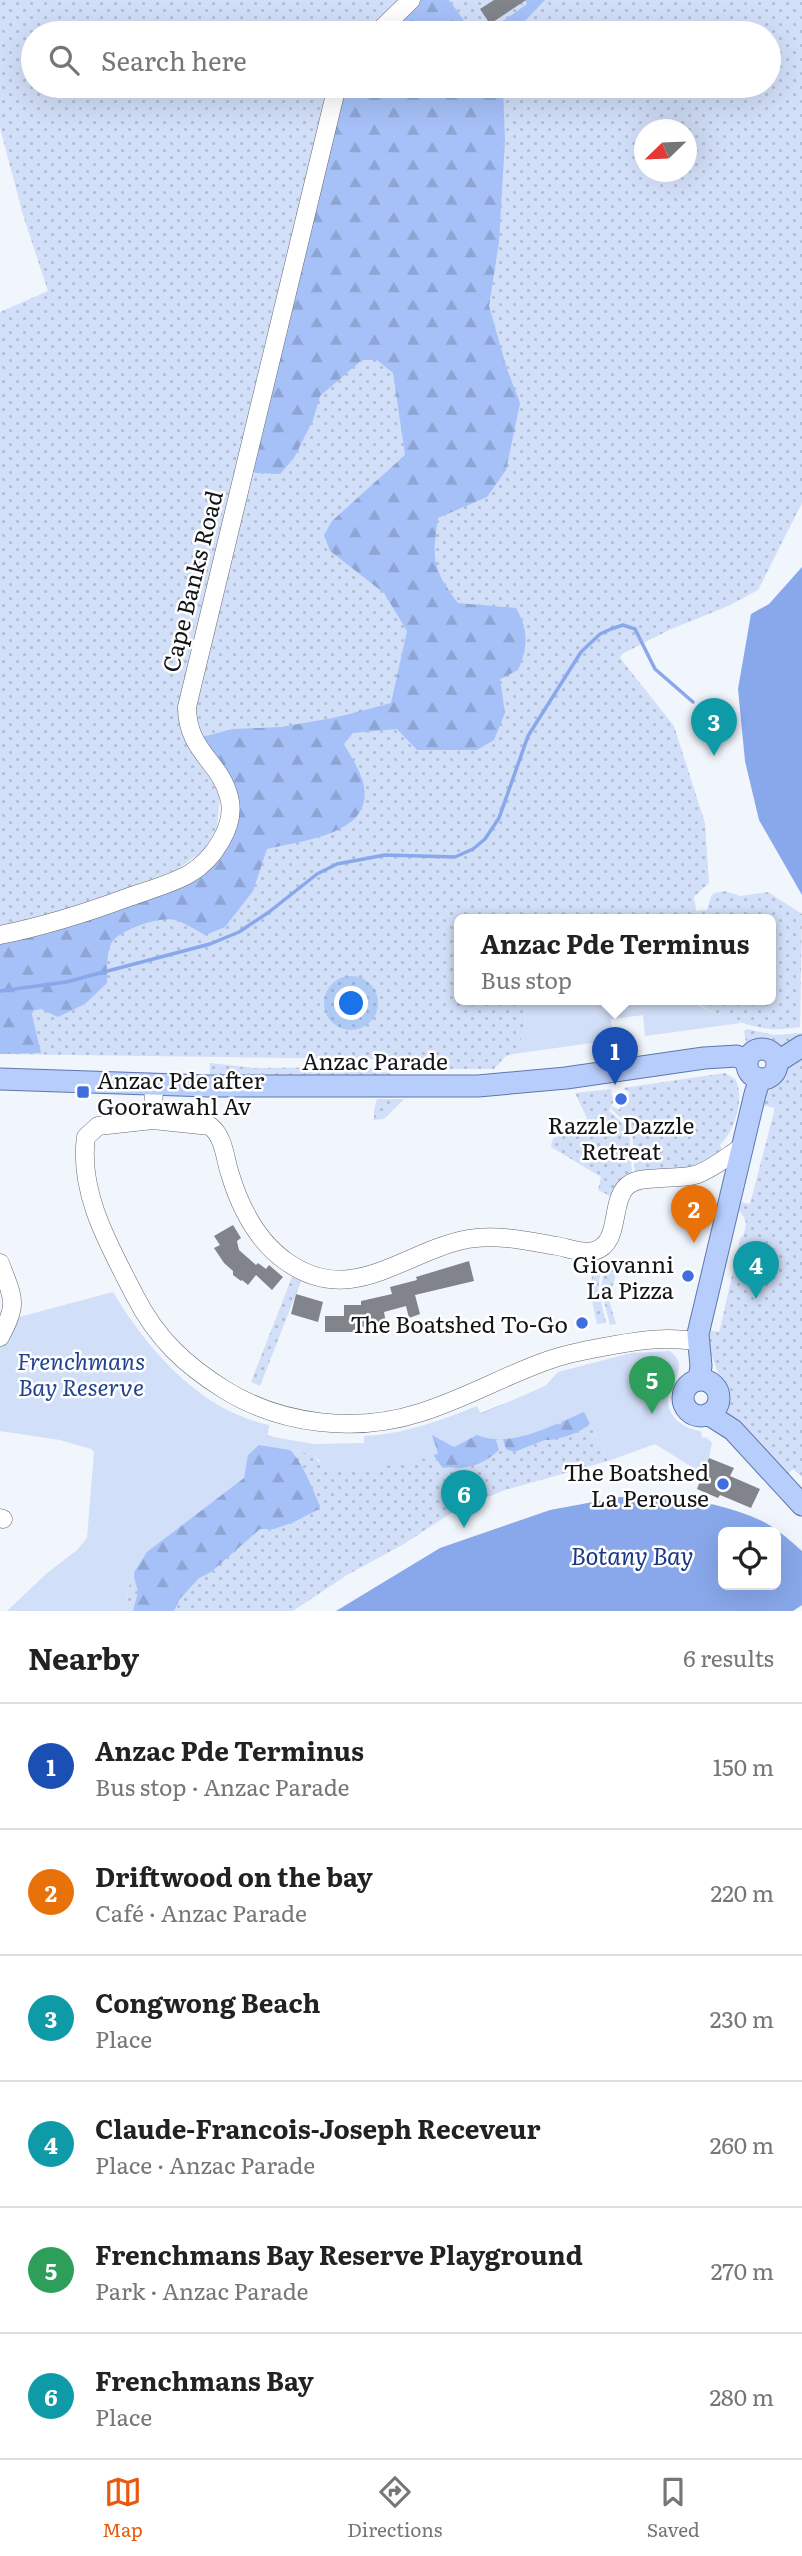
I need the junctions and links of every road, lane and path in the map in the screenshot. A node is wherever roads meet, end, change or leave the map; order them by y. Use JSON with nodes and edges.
{"nodes":[{"id":1,"x":411,"y":0,"type":"edge"},
{"id":2,"x":389,"y":21,"type":"edge"},
{"id":3,"x":334,"y":98,"type":"edge"},
{"id":4,"x":0,"y":935,"type":"edge"},
{"id":5,"x":802,"y":1046,"type":"edge"},
{"id":6,"x":753,"y":1071,"type":"junction"},
{"id":7,"x":0,"y":1079,"type":"edge"},
{"id":8,"x":153,"y":1084,"type":"junction"},
{"id":9,"x":153,"y":1120,"type":"junction"},
{"id":10,"x":744,"y":1146,"type":"junction"},
{"id":11,"x":0,"y":1263,"type":"edge"},
{"id":12,"x":0,"y":1337,"type":"edge"},
{"id":13,"x":698,"y":1342,"type":"junction"},
{"id":14,"x":802,"y":1505,"type":"edge"}],
"edges":[{"from":1,"to":2,"type":"street"},
{"from":3,"to":4,"type":"street","name":"Cape Banks Road"},
{"from":5,"to":6,"type":"main road"},
{"from":6,"to":8,"type":"main road","name":"Anzac Parade"},
{"from":6,"to":10,"type":"main road"},
{"from":7,"to":8,"type":"main road","name":"Anzac Parade"},
{"from":8,"to":9,"type":"street"},
{"from":9,"to":10,"type":"street"},
{"from":9,"to":13,"type":"street"},
{"from":10,"to":13,"type":"main road"},
{"from":11,"to":12,"type":"street"},
{"from":13,"to":14,"type":"main road"}]}
